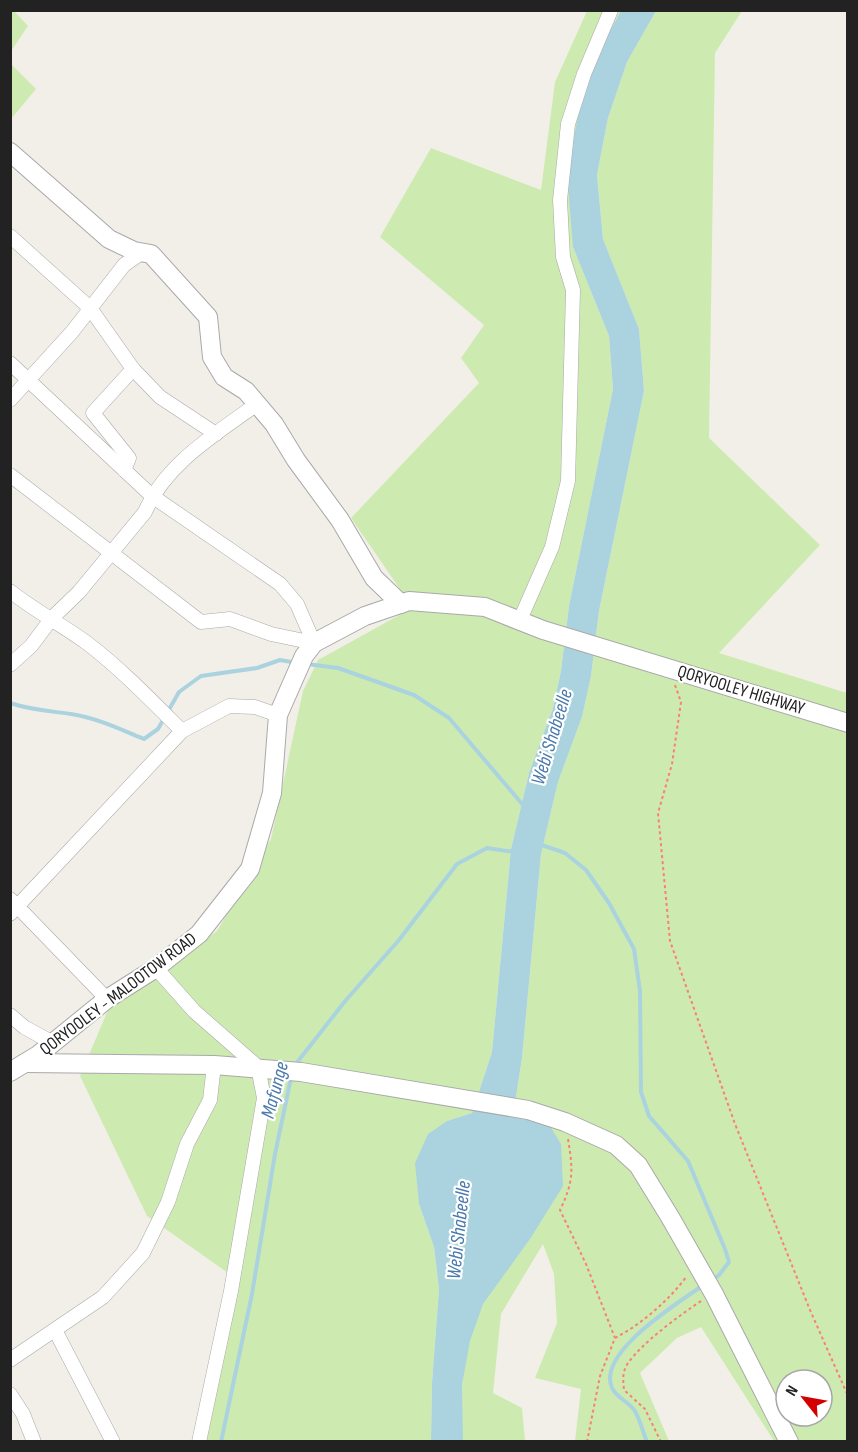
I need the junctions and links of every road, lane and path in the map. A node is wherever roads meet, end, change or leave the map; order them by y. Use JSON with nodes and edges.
{"nodes":[{"id":1,"x":611,"y":10,"type":"edge"},
{"id":2,"x":10,"y":152,"type":"edge"},
{"id":3,"x":10,"y":236,"type":"edge"},
{"id":4,"x":141,"y":252,"type":"junction"},
{"id":5,"x":90,"y":308,"type":"junction"},
{"id":6,"x":10,"y":363,"type":"edge"},
{"id":7,"x":133,"y":369,"type":"junction"},
{"id":8,"x":29,"y":381,"type":"junction"},
{"id":9,"x":10,"y":400,"type":"edge"},
{"id":10,"x":257,"y":404,"type":"junction"},
{"id":11,"x":216,"y":434,"type":"junction"},
{"id":12,"x":124,"y":470,"type":"junction"},
{"id":13,"x":10,"y":474,"type":"edge"},
{"id":14,"x":152,"y":496,"type":"junction"},
{"id":15,"x":110,"y":554,"type":"junction"},
{"id":16,"x":10,"y":591,"type":"edge"},
{"id":17,"x":401,"y":604,"type":"junction"},
{"id":18,"x":52,"y":618,"type":"junction"},
{"id":19,"x":519,"y":621,"type":"junction"},
{"id":20,"x":309,"y":649,"type":"junction"},
{"id":21,"x":10,"y":665,"type":"edge"},
{"id":22,"x":669,"y":668,"type":"junction"},
{"id":23,"x":278,"y":716,"type":"junction"},
{"id":24,"x":172,"y":722,"type":"junction"},
{"id":25,"x":848,"y":723,"type":"edge"},
{"id":26,"x":13,"y":907,"type":"edge"},
{"id":27,"x":156,"y":969,"type":"junction"},
{"id":28,"x":107,"y":999,"type":"junction"},
{"id":29,"x":10,"y":1015,"type":"edge"},
{"id":30,"x":53,"y":1042,"type":"junction"},
{"id":31,"x":214,"y":1065,"type":"junction"},
{"id":32,"x":258,"y":1067,"type":"junction"},
{"id":33,"x":17,"y":1068,"type":"edge"},
{"id":34,"x":565,"y":1122,"type":"junction"},
{"id":35,"x":698,"y":1267,"type":"junction"},
{"id":36,"x":713,"y":1292,"type":"junction"},
{"id":37,"x":55,"y":1330,"type":"junction"},
{"id":38,"x":615,"y":1338,"type":"junction"},
{"id":39,"x":10,"y":1360,"type":"edge"},
{"id":40,"x":10,"y":1394,"type":"edge"},
{"id":41,"x":848,"y":1396,"type":"edge"},
{"id":42,"x":34,"y":1442,"type":"edge"},
{"id":43,"x":113,"y":1442,"type":"edge"},
{"id":44,"x":199,"y":1442,"type":"edge"},
{"id":45,"x":587,"y":1442,"type":"edge"},
{"id":46,"x":661,"y":1442,"type":"edge"},
{"id":47,"x":789,"y":1442,"type":"edge"}],
"edges":[{"from":1,"to":19,"type":"street"},
{"from":2,"to":4,"type":"street"},
{"from":3,"to":5,"type":"street"},
{"from":4,"to":5,"type":"street"},
{"from":4,"to":10,"type":"street"},
{"from":5,"to":7,"type":"street"},
{"from":5,"to":8,"type":"street"},
{"from":6,"to":8,"type":"street"},
{"from":7,"to":11,"type":"street"},
{"from":7,"to":12,"type":"street"},
{"from":8,"to":9,"type":"street"},
{"from":8,"to":12,"type":"street"},
{"from":10,"to":11,"type":"street"},
{"from":10,"to":17,"type":"street"},
{"from":11,"to":14,"type":"street"},
{"from":12,"to":14,"type":"street"},
{"from":13,"to":15,"type":"street"},
{"from":14,"to":15,"type":"street"},
{"from":14,"to":20,"type":"street"},
{"from":15,"to":18,"type":"street"},
{"from":15,"to":20,"type":"street"},
{"from":16,"to":18,"type":"street"},
{"from":17,"to":19,"type":"street"},
{"from":17,"to":20,"type":"street"},
{"from":18,"to":21,"type":"street"},
{"from":18,"to":24,"type":"street"},
{"from":19,"to":22,"type":"street","name":"QORYOOLEY HIGHWAY"},
{"from":20,"to":23,"type":"street","name":"QORYOOLEY - MALOOTOW ROAD"},
{"from":22,"to":25,"type":"street","name":"QORYOOLEY HIGHWAY"},
{"from":22,"to":41,"type":"path"},
{"from":23,"to":24,"type":"street"},
{"from":23,"to":27,"type":"street","name":"QORYOOLEY - MALOOTOW ROAD"},
{"from":24,"to":26,"type":"street"},
{"from":26,"to":28,"type":"street"},
{"from":27,"to":28,"type":"street","name":"QORYOOLEY - MALOOTOW ROAD"},
{"from":27,"to":32,"type":"street"},
{"from":28,"to":30,"type":"street","name":"QORYOOLEY - MALOOTOW ROAD"},
{"from":29,"to":30,"type":"street"},
{"from":30,"to":33,"type":"street","name":"QORYOOLEY - MALOOTOW ROAD"},
{"from":31,"to":32,"type":"street"},
{"from":31,"to":33,"type":"street"},
{"from":31,"to":37,"type":"street"},
{"from":32,"to":34,"type":"street"},
{"from":32,"to":44,"type":"street"},
{"from":34,"to":35,"type":"street"},
{"from":34,"to":38,"type":"path"},
{"from":35,"to":36,"type":"street"},
{"from":35,"to":38,"type":"path"},
{"from":36,"to":46,"type":"path"},
{"from":36,"to":47,"type":"street"},
{"from":37,"to":39,"type":"street"},
{"from":37,"to":43,"type":"street"},
{"from":38,"to":45,"type":"path"},
{"from":40,"to":42,"type":"street"}]}
